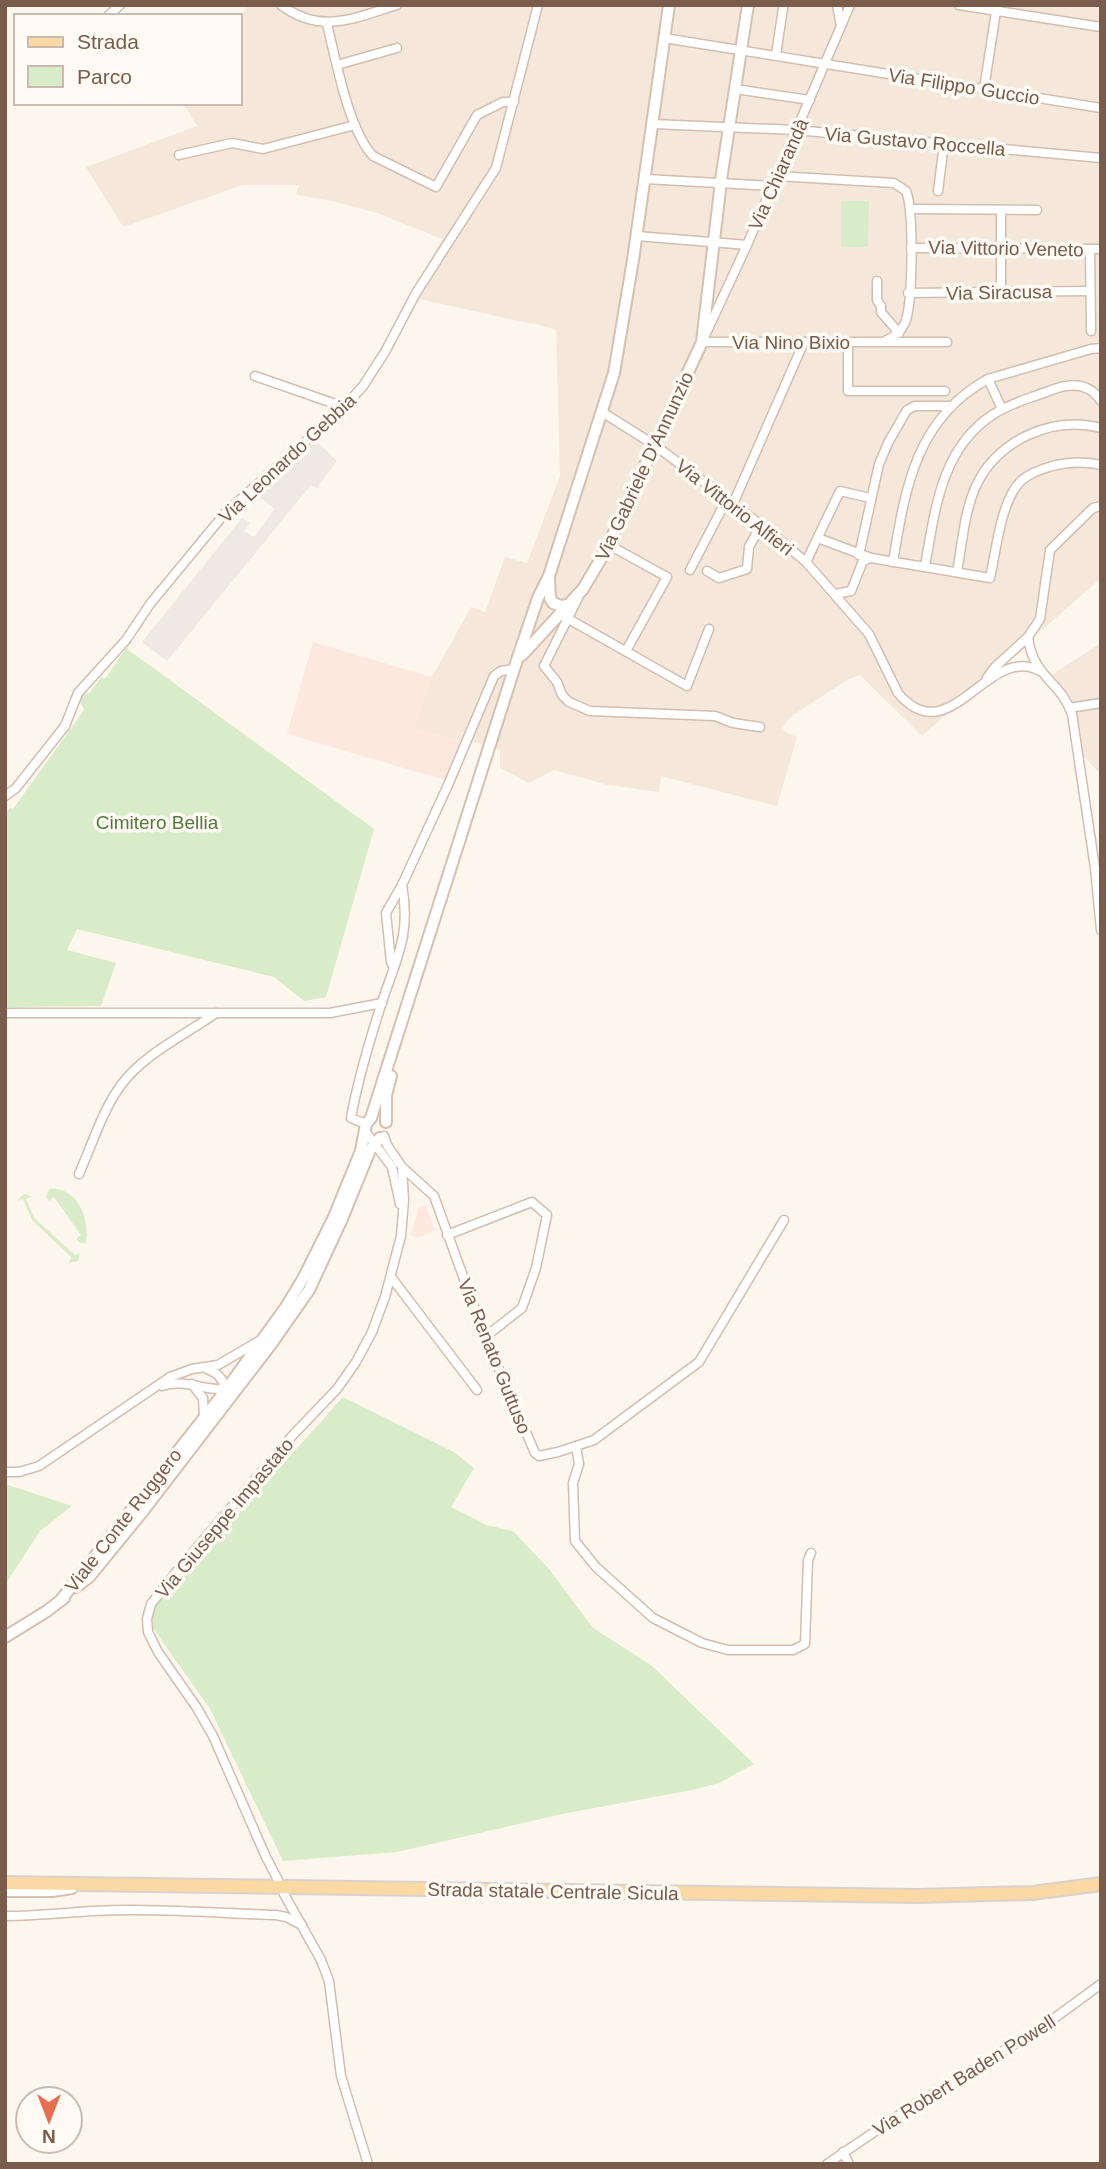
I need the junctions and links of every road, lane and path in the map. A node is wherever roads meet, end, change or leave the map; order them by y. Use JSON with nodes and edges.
{"nodes":[{"id":1,"x":281,"y":5,"type":"edge"},
{"id":2,"x":397,"y":5,"type":"edge"},
{"id":3,"x":538,"y":5,"type":"edge"},
{"id":4,"x":670,"y":5,"type":"edge"},
{"id":5,"x":748,"y":5,"type":"edge"},
{"id":6,"x":837,"y":5,"type":"edge"},
{"id":7,"x":850,"y":5,"type":"edge"},
{"id":8,"x":959,"y":5,"type":"edge"},
{"id":9,"x":783,"y":8,"type":"dead end"},
{"id":10,"x":996,"y":8,"type":"edge"},
{"id":11,"x":327,"y":24,"type":"junction"},
{"id":12,"x":841,"y":26,"type":"junction"},
{"id":13,"x":1101,"y":27,"type":"edge"},
{"id":14,"x":664,"y":38,"type":"junction"},
{"id":15,"x":397,"y":48,"type":"dead end"},
{"id":16,"x":741,"y":50,"type":"junction"},
{"id":17,"x":776,"y":55,"type":"junction"},
{"id":18,"x":827,"y":64,"type":"junction"},
{"id":19,"x":337,"y":65,"type":"junction"},
{"id":20,"x":735,"y":89,"type":"junction"},
{"id":21,"x":984,"y":89,"type":"junction"},
{"id":22,"x":810,"y":100,"type":"junction"},
{"id":23,"x":514,"y":102,"type":"junction"},
{"id":24,"x":1101,"y":108,"type":"edge"},
{"id":25,"x":653,"y":124,"type":"junction"},
{"id":26,"x":355,"y":125,"type":"junction"},
{"id":27,"x":729,"y":126,"type":"junction"},
{"id":28,"x":796,"y":130,"type":"junction"},
{"id":29,"x":944,"y":144,"type":"junction"},
{"id":30,"x":178,"y":155,"type":"dead end"},
{"id":31,"x":1101,"y":158,"type":"edge"},
{"id":32,"x":646,"y":174,"type":"junction"},
{"id":33,"x":776,"y":176,"type":"junction"},
{"id":34,"x":721,"y":178,"type":"junction"},
{"id":35,"x":771,"y":186,"type":"junction"},
{"id":36,"x":938,"y":191,"type":"dead end"},
{"id":37,"x":911,"y":209,"type":"junction"},
{"id":38,"x":1001,"y":210,"type":"junction"},
{"id":39,"x":1037,"y":210,"type":"dead end"},
{"id":40,"x":637,"y":236,"type":"junction"},
{"id":41,"x":747,"y":245,"type":"junction"},
{"id":42,"x":911,"y":247,"type":"junction"},
{"id":43,"x":713,"y":248,"type":"junction"},
{"id":44,"x":1001,"y":248,"type":"junction"},
{"id":45,"x":1090,"y":249,"type":"junction"},
{"id":46,"x":1101,"y":249,"type":"edge"},
{"id":47,"x":877,"y":281,"type":"dead end"},
{"id":48,"x":1001,"y":291,"type":"junction"},
{"id":49,"x":1090,"y":291,"type":"junction"},
{"id":50,"x":908,"y":293,"type":"junction"},
{"id":51,"x":1091,"y":331,"type":"dead end"},
{"id":52,"x":899,"y":333,"type":"junction"},
{"id":53,"x":702,"y":342,"type":"junction"},
{"id":54,"x":803,"y":342,"type":"junction"},
{"id":55,"x":848,"y":342,"type":"junction"},
{"id":56,"x":879,"y":342,"type":"junction"},
{"id":57,"x":947,"y":342,"type":"dead end"},
{"id":58,"x":1101,"y":348,"type":"edge"},
{"id":59,"x":255,"y":376,"type":"dead end"},
{"id":60,"x":988,"y":379,"type":"junction"},
{"id":61,"x":945,"y":391,"type":"dead end"},
{"id":62,"x":1101,"y":401,"type":"edge"},
{"id":63,"x":953,"y":406,"type":"junction"},
{"id":64,"x":344,"y":407,"type":"junction"},
{"id":65,"x":1002,"y":409,"type":"junction"},
{"id":66,"x":603,"y":412,"type":"junction"},
{"id":67,"x":1101,"y":428,"type":"edge"},
{"id":68,"x":656,"y":446,"type":"junction"},
{"id":69,"x":1101,"y":465,"type":"edge"},
{"id":70,"x":870,"y":498,"type":"junction"},
{"id":71,"x":730,"y":501,"type":"junction"},
{"id":72,"x":1101,"y":506,"type":"edge"},
{"id":73,"x":761,"y":525,"type":"junction"},
{"id":74,"x":818,"y":538,"type":"junction"},
{"id":75,"x":608,"y":545,"type":"junction"},
{"id":76,"x":859,"y":555,"type":"junction"},
{"id":77,"x":871,"y":558,"type":"junction"},
{"id":78,"x":806,"y":562,"type":"junction"},
{"id":79,"x":893,"y":562,"type":"junction"},
{"id":80,"x":925,"y":566,"type":"junction"},
{"id":81,"x":690,"y":570,"type":"dead end"},
{"id":82,"x":707,"y":571,"type":"dead end"},
{"id":83,"x":957,"y":572,"type":"junction"},
{"id":84,"x":549,"y":576,"type":"junction"},
{"id":85,"x":583,"y":589,"type":"junction"},
{"id":86,"x":835,"y":594,"type":"junction"},
{"id":87,"x":568,"y":605,"type":"junction"},
{"id":88,"x":564,"y":617,"type":"junction"},
{"id":89,"x":709,"y":629,"type":"dead end"},
{"id":90,"x":1028,"y":637,"type":"junction"},
{"id":91,"x":626,"y":651,"type":"junction"},
{"id":92,"x":516,"y":666,"type":"junction"},
{"id":93,"x":1040,"y":671,"type":"junction"},
{"id":94,"x":983,"y":684,"type":"junction"},
{"id":95,"x":1101,"y":703,"type":"edge"},
{"id":96,"x":1069,"y":708,"type":"junction"},
{"id":97,"x":760,"y":727,"type":"dead end"},
{"id":98,"x":5,"y":796,"type":"edge"},
{"id":99,"x":402,"y":885,"type":"junction"},
{"id":100,"x":1101,"y":930,"type":"edge"},
{"id":101,"x":394,"y":968,"type":"junction"},
{"id":102,"x":382,"y":1003,"type":"junction"},
{"id":103,"x":5,"y":1013,"type":"edge"},
{"id":104,"x":216,"y":1013,"type":"junction"},
{"id":105,"x":400,"y":1028,"type":"junction"},
{"id":106,"x":373,"y":1132,"type":"junction"},
{"id":107,"x":402,"y":1167,"type":"junction"},
{"id":108,"x":79,"y":1174,"type":"dead end"},
{"id":109,"x":784,"y":1220,"type":"dead end"},
{"id":110,"x":402,"y":1221,"type":"junction"},
{"id":111,"x":447,"y":1235,"type":"junction"},
{"id":112,"x":391,"y":1277,"type":"junction"},
{"id":113,"x":284,"y":1325,"type":"junction"},
{"id":114,"x":485,"y":1337,"type":"junction"},
{"id":115,"x":264,"y":1338,"type":"junction"},
{"id":116,"x":204,"y":1368,"type":"junction"},
{"id":117,"x":192,"y":1384,"type":"junction"},
{"id":118,"x":153,"y":1389,"type":"junction"},
{"id":119,"x":226,"y":1390,"type":"junction"},
{"id":120,"x":477,"y":1390,"type":"dead end"},
{"id":121,"x":204,"y":1418,"type":"junction"},
{"id":122,"x":576,"y":1446,"type":"junction"},
{"id":123,"x":5,"y":1472,"type":"edge"},
{"id":124,"x":149,"y":1503,"type":"junction"},
{"id":125,"x":811,"y":1553,"type":"dead end"},
{"id":126,"x":60,"y":1601,"type":"junction"},
{"id":127,"x":5,"y":1637,"type":"edge"},
{"id":128,"x":5,"y":1877,"type":"edge"},
{"id":129,"x":278,"y":1880,"type":"dead end"},
{"id":130,"x":5,"y":1883,"type":"edge"},
{"id":131,"x":37,"y":1883,"type":"junction"},
{"id":132,"x":92,"y":1884,"type":"junction"},
{"id":133,"x":1101,"y":1884,"type":"edge"},
{"id":134,"x":5,"y":1891,"type":"edge"},
{"id":135,"x":284,"y":1894,"type":"dead end"},
{"id":136,"x":5,"y":1916,"type":"edge"},
{"id":137,"x":302,"y":1925,"type":"junction"},
{"id":138,"x":1101,"y":1984,"type":"edge"},
{"id":139,"x":844,"y":2152,"type":"junction"},
{"id":140,"x":368,"y":2164,"type":"edge"},
{"id":141,"x":827,"y":2164,"type":"edge"},
{"id":142,"x":849,"y":2164,"type":"edge"}],
"edges":[{"from":1,"to":11,"type":"street"},
{"from":2,"to":11,"type":"street"},
{"from":3,"to":23,"type":"street","name":"Via Leonardo Gebbia"},
{"from":4,"to":14,"type":"main road"},
{"from":5,"to":16,"type":"main road","name":"Via Gabriele D'Annunzio"},
{"from":6,"to":12,"type":"street"},
{"from":7,"to":12,"type":"street","name":"Via Chiarandà"},
{"from":8,"to":10,"type":"street"},
{"from":9,"to":17,"type":"street"},
{"from":10,"to":13,"type":"street"},
{"from":10,"to":21,"type":"street"},
{"from":11,"to":19,"type":"street"},
{"from":12,"to":18,"type":"street","name":"Via Chiarandà"},
{"from":14,"to":16,"type":"street","name":"Via Filippo Guccio"},
{"from":14,"to":25,"type":"main road"},
{"from":15,"to":19,"type":"street"},
{"from":16,"to":17,"type":"street","name":"Via Filippo Guccio"},
{"from":16,"to":20,"type":"main road","name":"Via Gabriele D'Annunzio"},
{"from":17,"to":18,"type":"street","name":"Via Filippo Guccio"},
{"from":18,"to":21,"type":"street","name":"Via Filippo Guccio"},
{"from":18,"to":22,"type":"street","name":"Via Chiarandà"},
{"from":19,"to":26,"type":"street"},
{"from":20,"to":22,"type":"street"},
{"from":20,"to":27,"type":"main road","name":"Via Gabriele D'Annunzio"},
{"from":21,"to":24,"type":"street","name":"Via Filippo Guccio"},
{"from":22,"to":28,"type":"street","name":"Via Chiarandà"},
{"from":23,"to":26,"type":"street"},
{"from":23,"to":64,"type":"street","name":"Via Leonardo Gebbia"},
{"from":25,"to":27,"type":"street","name":"Via Gustavo Roccella"},
{"from":25,"to":32,"type":"main road"},
{"from":26,"to":30,"type":"street"},
{"from":27,"to":28,"type":"street","name":"Via Gustavo Roccella"},
{"from":27,"to":34,"type":"main road","name":"Via Gabriele D'Annunzio"},
{"from":28,"to":29,"type":"street","name":"Via Gustavo Roccella"},
{"from":28,"to":33,"type":"street","name":"Via Chiarandà"},
{"from":29,"to":31,"type":"street","name":"Via Gustavo Roccella"},
{"from":29,"to":36,"type":"street"},
{"from":32,"to":34,"type":"street"},
{"from":32,"to":40,"type":"main road"},
{"from":33,"to":35,"type":"street","name":"Via Chiarandà"},
{"from":33,"to":37,"type":"street"},
{"from":34,"to":35,"type":"street"},
{"from":34,"to":43,"type":"main road","name":"Via Gabriele D'Annunzio"},
{"from":35,"to":41,"type":"street","name":"Via Chiarandà"},
{"from":37,"to":38,"type":"street"},
{"from":37,"to":42,"type":"street"},
{"from":38,"to":39,"type":"street"},
{"from":38,"to":44,"type":"street"},
{"from":40,"to":43,"type":"street"},
{"from":40,"to":66,"type":"main road"},
{"from":41,"to":43,"type":"street"},
{"from":41,"to":53,"type":"street","name":"Via Chiarandà"},
{"from":42,"to":44,"type":"street","name":"Via Vittorio Veneto"},
{"from":42,"to":50,"type":"street"},
{"from":43,"to":53,"type":"main road","name":"Via Gabriele D'Annunzio"},
{"from":44,"to":45,"type":"street","name":"Via Vittorio Veneto"},
{"from":44,"to":48,"type":"street"},
{"from":45,"to":46,"type":"street","name":"Via Vittorio Veneto"},
{"from":45,"to":49,"type":"street"},
{"from":47,"to":52,"type":"street"},
{"from":48,"to":49,"type":"street","name":"Via Siracusa"},
{"from":48,"to":50,"type":"street","name":"Via Siracusa"},
{"from":49,"to":51,"type":"street"},
{"from":50,"to":52,"type":"street"},
{"from":52,"to":56,"type":"street"},
{"from":53,"to":54,"type":"street","name":"Via Nino Bixio"},
{"from":53,"to":68,"type":"main road","name":"Via Gabriele D'Annunzio"},
{"from":54,"to":55,"type":"street","name":"Via Nino Bixio"},
{"from":54,"to":71,"type":"street"},
{"from":55,"to":56,"type":"street","name":"Via Nino Bixio"},
{"from":55,"to":61,"type":"street"},
{"from":56,"to":57,"type":"street","name":"Via Nino Bixio"},
{"from":58,"to":60,"type":"street"},
{"from":59,"to":64,"type":"street"},
{"from":60,"to":63,"type":"street"},
{"from":60,"to":65,"type":"street"},
{"from":62,"to":65,"type":"street"},
{"from":63,"to":70,"type":"street"},
{"from":63,"to":79,"type":"street"},
{"from":64,"to":98,"type":"street","name":"Via Leonardo Gebbia"},
{"from":65,"to":80,"type":"street"},
{"from":66,"to":68,"type":"street","name":"Via Vittorio Alfieri"},
{"from":66,"to":84,"type":"main road"},
{"from":67,"to":83,"type":"street"},
{"from":68,"to":71,"type":"street","name":"Via Vittorio Alfieri"},
{"from":68,"to":75,"type":"main road","name":"Via Gabriele D'Annunzio"},
{"from":69,"to":83,"type":"street"},
{"from":70,"to":74,"type":"street"},
{"from":70,"to":76,"type":"street"},
{"from":71,"to":73,"type":"street","name":"Via Vittorio Alfieri"},
{"from":71,"to":81,"type":"street"},
{"from":72,"to":90,"type":"street"},
{"from":73,"to":78,"type":"street","name":"Via Vittorio Alfieri"},
{"from":73,"to":82,"type":"street"},
{"from":74,"to":76,"type":"street"},
{"from":74,"to":78,"type":"street"},
{"from":75,"to":85,"type":"main road","name":"Via Gabriele D'Annunzio"},
{"from":75,"to":91,"type":"street"},
{"from":76,"to":77,"type":"street"},
{"from":77,"to":79,"type":"street"},
{"from":77,"to":86,"type":"street"},
{"from":78,"to":86,"type":"street","name":"Via Vittorio Alfieri"},
{"from":79,"to":80,"type":"street"},
{"from":80,"to":83,"type":"street"},
{"from":84,"to":87,"type":"main road"},
{"from":84,"to":92,"type":"main road"},
{"from":85,"to":87,"type":"main road","name":"Via Gabriele D'Annunzio"},
{"from":85,"to":88,"type":"street"},
{"from":86,"to":94,"type":"street","name":"Via Vittorio Alfieri"},
{"from":87,"to":88,"type":"main road","name":"Via Gabriele D'Annunzio"},
{"from":88,"to":91,"type":"street"},
{"from":88,"to":92,"type":"main road","name":"Via Gabriele D'Annunzio"},
{"from":88,"to":97,"type":"street"},
{"from":89,"to":91,"type":"street"},
{"from":90,"to":93,"type":"street"},
{"from":90,"to":94,"type":"street"},
{"from":92,"to":99,"type":"street"},
{"from":92,"to":105,"type":"main road"},
{"from":93,"to":94,"type":"street"},
{"from":93,"to":96,"type":"street"},
{"from":95,"to":96,"type":"street"},
{"from":96,"to":100,"type":"street"},
{"from":99,"to":101,"type":"street"},
{"from":99,"to":101,"type":"street"},
{"from":101,"to":102,"type":"street"},
{"from":102,"to":104,"type":"street"},
{"from":102,"to":106,"type":"street"},
{"from":103,"to":104,"type":"street"},
{"from":104,"to":108,"type":"street"},
{"from":105,"to":106,"type":"main road"},
{"from":105,"to":106,"type":"main road"},
{"from":106,"to":107,"type":"street"},
{"from":106,"to":110,"type":"street"},
{"from":106,"to":113,"type":"main road","name":"Viale Conte Ruggero"},
{"from":106,"to":115,"type":"main road","name":"Viale Conte Ruggero"},
{"from":107,"to":110,"type":"street"},
{"from":107,"to":111,"type":"street","name":"Via Renato Guttuso"},
{"from":109,"to":122,"type":"street","name":"Via Renato Guttuso"},
{"from":110,"to":112,"type":"street","name":"Via Giuseppe Impastato"},
{"from":111,"to":114,"type":"street","name":"Via Renato Guttuso"},
{"from":111,"to":114,"type":"street"},
{"from":112,"to":120,"type":"street"},
{"from":112,"to":129,"type":"street","name":"Via Giuseppe Impastato"},
{"from":113,"to":119,"type":"street"},
{"from":113,"to":124,"type":"main road","name":"Viale Conte Ruggero"},
{"from":114,"to":122,"type":"street","name":"Via Renato Guttuso"},
{"from":115,"to":116,"type":"street"},
{"from":115,"to":119,"type":"main road","name":"Viale Conte Ruggero"},
{"from":116,"to":118,"type":"street"},
{"from":116,"to":119,"type":"street"},
{"from":117,"to":118,"type":"street"},
{"from":117,"to":119,"type":"street"},
{"from":117,"to":121,"type":"street"},
{"from":118,"to":123,"type":"street"},
{"from":119,"to":121,"type":"main road","name":"Viale Conte Ruggero"},
{"from":119,"to":124,"type":"street"},
{"from":121,"to":126,"type":"main road","name":"Viale Conte Ruggero"},
{"from":122,"to":125,"type":"street"},
{"from":124,"to":126,"type":"main road","name":"Viale Conte Ruggero"},
{"from":126,"to":127,"type":"main road"},
{"from":128,"to":131,"type":"main road"},
{"from":130,"to":131,"type":"main road","name":"Strada statale Centrale Sicula"},
{"from":131,"to":132,"type":"main road","name":"Strada statale Centrale Sicula"},
{"from":132,"to":133,"type":"main road","name":"Strada statale Centrale Sicula"},
{"from":132,"to":134,"type":"main road"},
{"from":135,"to":137,"type":"street"},
{"from":136,"to":137,"type":"street"},
{"from":137,"to":140,"type":"street"},
{"from":138,"to":139,"type":"street","name":"Via Robert Baden Powell"},
{"from":139,"to":141,"type":"street","name":"Via Robert Baden Powell"},
{"from":139,"to":142,"type":"street"}]}
